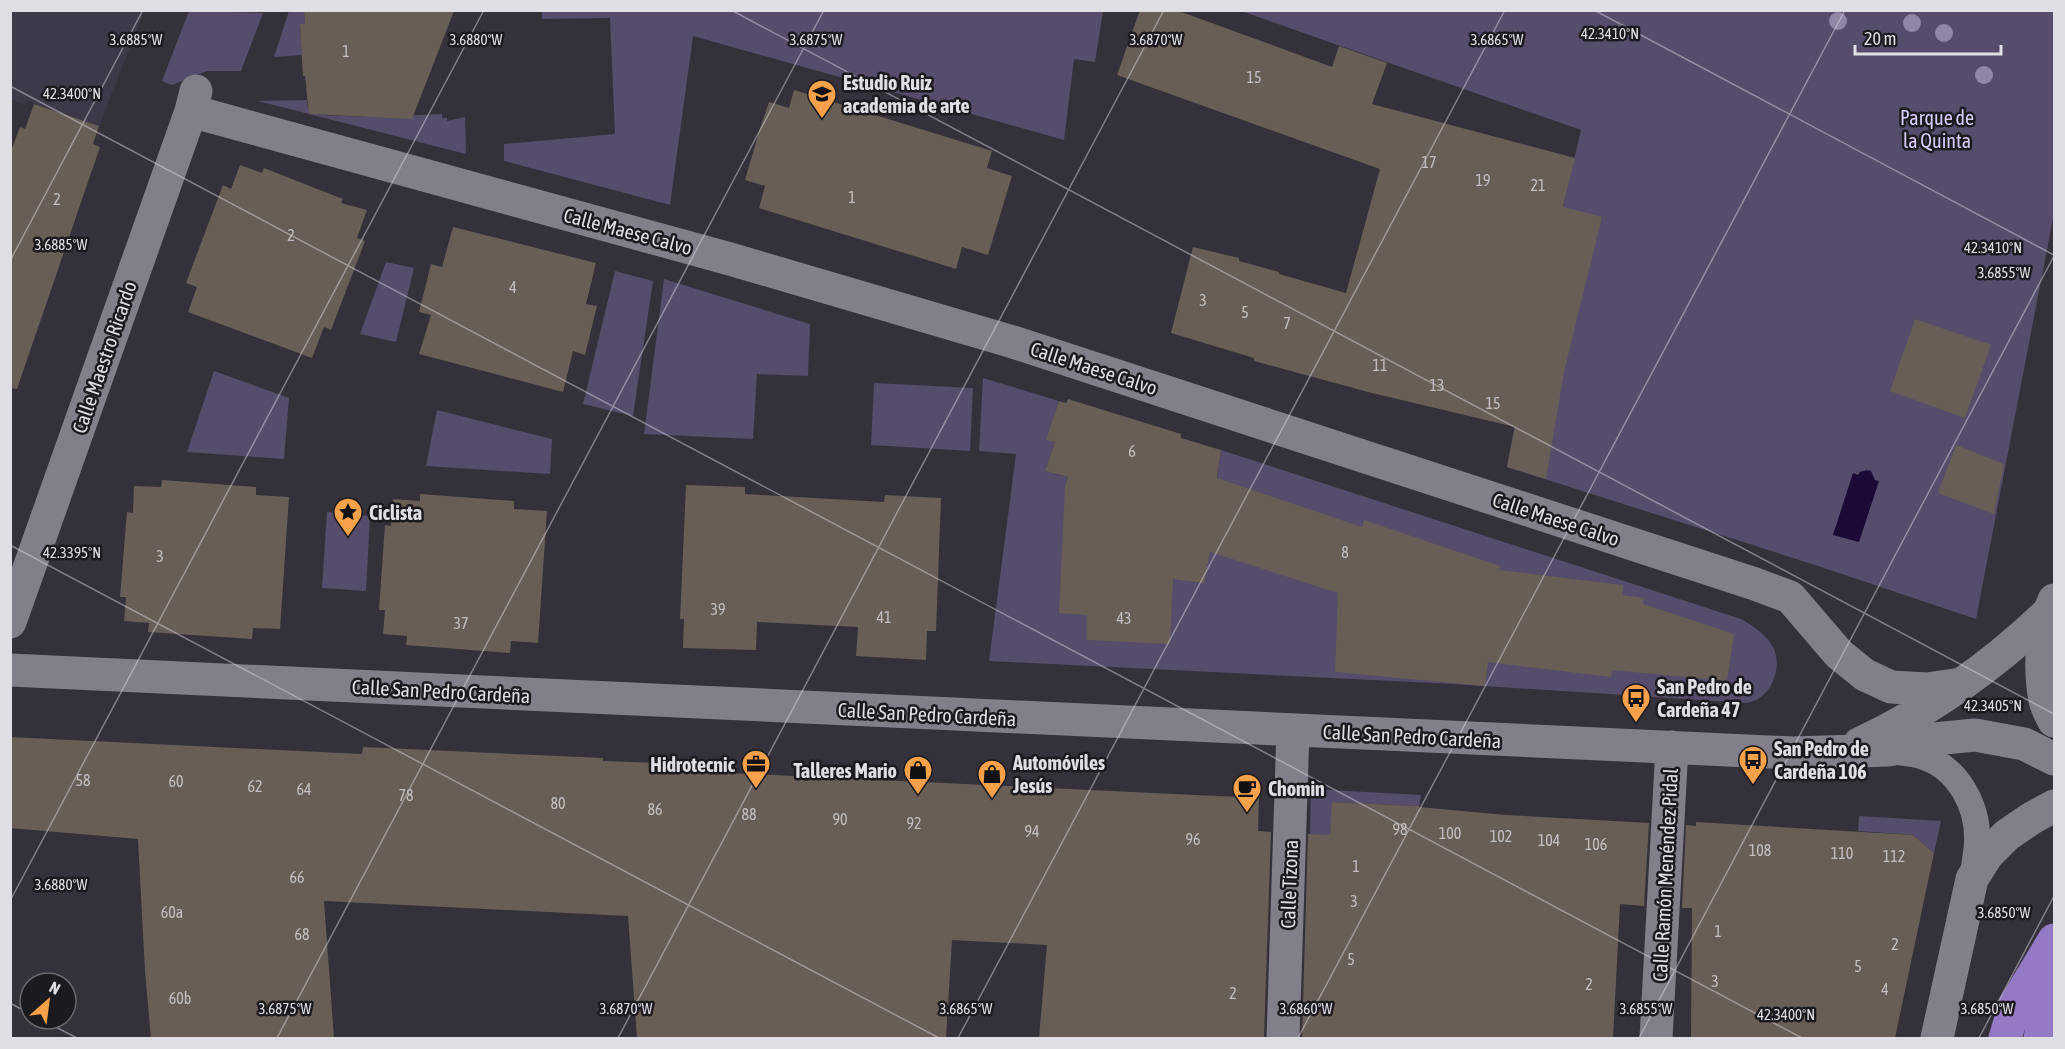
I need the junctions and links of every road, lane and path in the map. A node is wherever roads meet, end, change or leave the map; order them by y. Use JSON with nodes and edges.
{"nodes":[{"id":1,"x":194,"y":101,"type":"joint"},
{"id":2,"x":2052,"y":605,"type":"edge"},
{"id":3,"x":10,"y":622,"type":"edge"},
{"id":4,"x":10,"y":670,"type":"edge"},
{"id":5,"x":1961,"y":684,"type":"junction"},
{"id":6,"x":2055,"y":721,"type":"edge"},
{"id":7,"x":1293,"y":730,"type":"junction"},
{"id":8,"x":1672,"y":747,"type":"junction"},
{"id":9,"x":1889,"y":750,"type":"junction"},
{"id":10,"x":1844,"y":752,"type":"junction"},
{"id":11,"x":2055,"y":759,"type":"edge"},
{"id":12,"x":2055,"y":806,"type":"edge"},
{"id":13,"x":1972,"y":879,"type":"junction"},
{"id":14,"x":2055,"y":940,"type":"edge"},
{"id":15,"x":2055,"y":975,"type":"edge"},
{"id":16,"x":1283,"y":1038,"type":"edge"},
{"id":17,"x":1656,"y":1038,"type":"edge"},
{"id":18,"x":1937,"y":1038,"type":"edge"},
{"id":19,"x":2005,"y":1038,"type":"edge"},
{"id":20,"x":2040,"y":1038,"type":"edge"}],
"edges":[{"from":1,"to":3,"type":"street","name":"Calle Maestro Ricardo"},
{"from":1,"to":5,"type":"street","name":"Calle Maese Calvo"},
{"from":2,"to":5,"type":"street","name":"Calle San Pedro Cardeña"},
{"from":2,"to":6,"type":"street"},
{"from":4,"to":7,"type":"street","name":"Calle San Pedro Cardeña"},
{"from":5,"to":10,"type":"street","name":"Calle San Pedro Cardeña"},
{"from":7,"to":8,"type":"street","name":"Calle San Pedro Cardeña"},
{"from":7,"to":16,"type":"street","name":"Calle Tizona"},
{"from":8,"to":10,"type":"street","name":"Calle San Pedro Cardeña"},
{"from":8,"to":17,"type":"street","name":"Calle Ramón Menéndez Pidal"},
{"from":9,"to":10,"type":"street","name":"Calle San Pedro Cardeña"},
{"from":9,"to":11,"type":"street","name":"Calle San Pedro Cardeña"},
{"from":9,"to":13,"type":"lane"},
{"from":12,"to":13,"type":"street"},
{"from":13,"to":18,"type":"street"},
{"from":14,"to":19,"type":"highway"},
{"from":15,"to":20,"type":"highway"}]}
